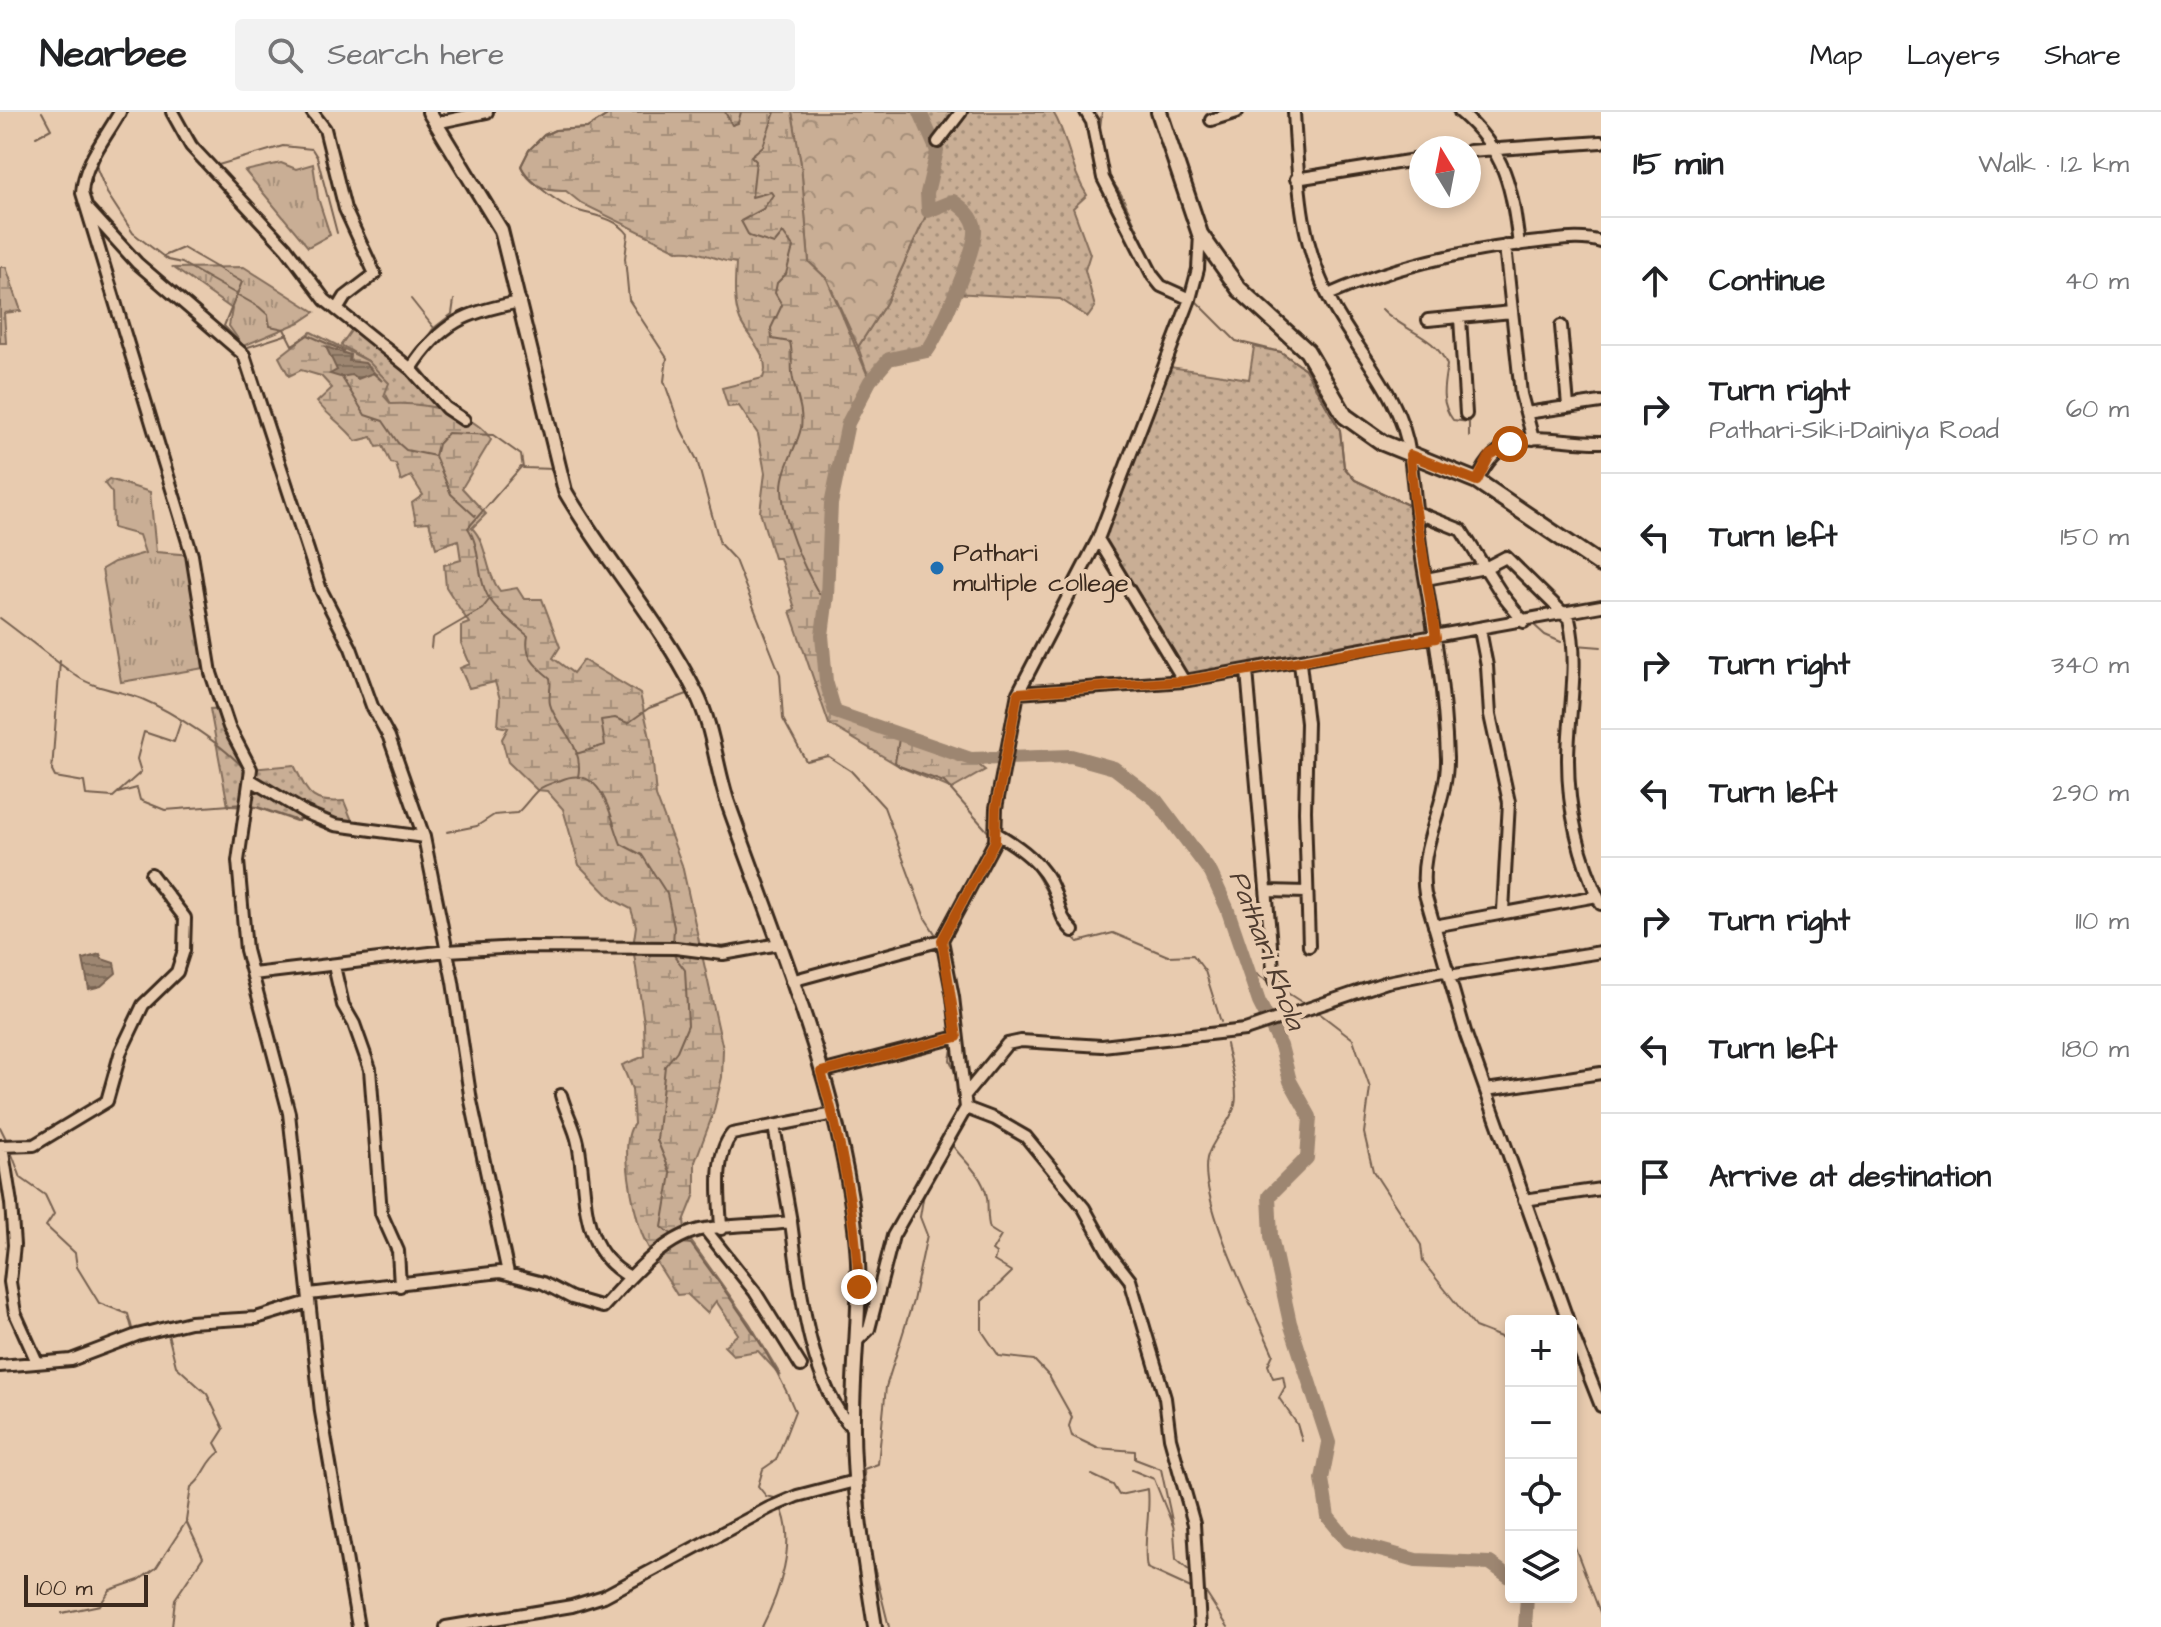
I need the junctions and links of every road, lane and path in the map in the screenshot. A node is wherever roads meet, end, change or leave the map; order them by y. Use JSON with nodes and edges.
{"nodes":[{"id":1,"x":120,"y":112,"type":"edge"},
{"id":2,"x":172,"y":112,"type":"edge"},
{"id":3,"x":312,"y":112,"type":"edge"},
{"id":4,"x":487,"y":112,"type":"edge"},
{"id":5,"x":961,"y":112,"type":"edge"},
{"id":6,"x":1086,"y":112,"type":"edge"},
{"id":7,"x":1159,"y":112,"type":"edge"},
{"id":8,"x":1237,"y":112,"type":"edge"},
{"id":9,"x":1294,"y":112,"type":"edge"},
{"id":10,"x":1460,"y":112,"type":"edge"},
{"id":11,"x":432,"y":117,"type":"edge"},
{"id":12,"x":1211,"y":120,"type":"dead end"},
{"id":13,"x":938,"y":142,"type":"dead end"},
{"id":14,"x":1601,"y":142,"type":"edge"},
{"id":15,"x":1494,"y":147,"type":"junction"},
{"id":16,"x":1481,"y":149,"type":"edge"},
{"id":17,"x":1409,"y":161,"type":"edge"},
{"id":18,"x":1296,"y":179,"type":"junction"},
{"id":19,"x":85,"y":206,"type":"junction"},
{"id":20,"x":1200,"y":234,"type":"junction"},
{"id":21,"x":1601,"y":242,"type":"edge"},
{"id":22,"x":1519,"y":245,"type":"junction"},
{"id":23,"x":1505,"y":246,"type":"junction"},
{"id":24,"x":1328,"y":295,"type":"junction"},
{"id":25,"x":1190,"y":299,"type":"junction"},
{"id":26,"x":520,"y":302,"type":"junction"},
{"id":27,"x":337,"y":310,"type":"junction"},
{"id":28,"x":1512,"y":312,"type":"junction"},
{"id":29,"x":1460,"y":318,"type":"junction"},
{"id":30,"x":1428,"y":320,"type":"dead end"},
{"id":31,"x":1561,"y":326,"type":"dead end"},
{"id":32,"x":411,"y":369,"type":"junction"},
{"id":33,"x":1601,"y":402,"type":"edge"},
{"id":34,"x":1568,"y":406,"type":"junction"},
{"id":35,"x":1526,"y":413,"type":"junction"},
{"id":36,"x":1466,"y":414,"type":"dead end"},
{"id":37,"x":464,"y":420,"type":"dead end"},
{"id":38,"x":1533,"y":439,"type":"junction"},
{"id":39,"x":1601,"y":442,"type":"edge"},
{"id":40,"x":1410,"y":455,"type":"junction"},
{"id":41,"x":1477,"y":481,"type":"junction"},
{"id":42,"x":1416,"y":512,"type":"junction"},
{"id":43,"x":1098,"y":539,"type":"junction"},
{"id":44,"x":1601,"y":565,"type":"edge"},
{"id":45,"x":1485,"y":568,"type":"junction"},
{"id":46,"x":1426,"y":579,"type":"junction"},
{"id":47,"x":1601,"y":606,"type":"edge"},
{"id":48,"x":1564,"y":613,"type":"junction"},
{"id":49,"x":1524,"y":622,"type":"junction"},
{"id":50,"x":1480,"y":630,"type":"junction"},
{"id":51,"x":1436,"y":638,"type":"junction"},
{"id":52,"x":1300,"y":663,"type":"junction"},
{"id":53,"x":1247,"y":671,"type":"junction"},
{"id":54,"x":1184,"y":681,"type":"junction"},
{"id":55,"x":1018,"y":693,"type":"junction"},
{"id":56,"x":251,"y":780,"type":"junction"},
{"id":57,"x":996,"y":833,"type":"junction"},
{"id":58,"x":424,"y":837,"type":"junction"},
{"id":59,"x":151,"y":874,"type":"dead end"},
{"id":60,"x":1267,"y":891,"type":"junction"},
{"id":61,"x":1307,"y":892,"type":"junction"},
{"id":62,"x":1598,"y":894,"type":"edge"},
{"id":63,"x":1503,"y":911,"type":"junction"},
{"id":64,"x":1434,"y":926,"type":"junction"},
{"id":65,"x":1073,"y":931,"type":"dead end"},
{"id":66,"x":942,"y":940,"type":"junction"},
{"id":67,"x":779,"y":944,"type":"junction"},
{"id":68,"x":1309,"y":946,"type":"dead end"},
{"id":69,"x":447,"y":951,"type":"junction"},
{"id":70,"x":1601,"y":952,"type":"edge"},
{"id":71,"x":334,"y":966,"type":"junction"},
{"id":72,"x":1448,"y":973,"type":"junction"},
{"id":73,"x":253,"y":974,"type":"junction"},
{"id":74,"x":1274,"y":980,"type":"dead end"},
{"id":75,"x":791,"y":981,"type":"junction"},
{"id":76,"x":957,"y":1037,"type":"junction"},
{"id":77,"x":821,"y":1072,"type":"junction"},
{"id":78,"x":1601,"y":1073,"type":"edge"},
{"id":79,"x":1486,"y":1090,"type":"junction"},
{"id":80,"x":966,"y":1094,"type":"junction"},
{"id":81,"x":561,"y":1095,"type":"dead end"},
{"id":82,"x":966,"y":1108,"type":"junction"},
{"id":83,"x":834,"y":1114,"type":"junction"},
{"id":84,"x":774,"y":1126,"type":"junction"},
{"id":85,"x":1,"y":1146,"type":"edge"},
{"id":86,"x":1601,"y":1189,"type":"edge"},
{"id":87,"x":1524,"y":1200,"type":"junction"},
{"id":88,"x":791,"y":1222,"type":"junction"},
{"id":89,"x":705,"y":1229,"type":"junction"},
{"id":90,"x":721,"y":1229,"type":"junction"},
{"id":91,"x":508,"y":1273,"type":"junction"},
{"id":92,"x":630,"y":1277,"type":"junction"},
{"id":93,"x":400,"y":1286,"type":"junction"},
{"id":94,"x":309,"y":1298,"type":"junction"},
{"id":95,"x":1566,"y":1315,"type":"edge"},
{"id":96,"x":858,"y":1340,"type":"junction"},
{"id":97,"x":1577,"y":1345,"type":"edge"},
{"id":98,"x":37,"y":1362,"type":"junction"},
{"id":99,"x":0,"y":1366,"type":"edge"},
{"id":100,"x":801,"y":1366,"type":"dead end"},
{"id":101,"x":1601,"y":1406,"type":"edge"},
{"id":102,"x":853,"y":1429,"type":"junction"},
{"id":103,"x":855,"y":1481,"type":"junction"},
{"id":104,"x":358,"y":1627,"type":"edge"},
{"id":105,"x":446,"y":1627,"type":"edge"},
{"id":106,"x":875,"y":1627,"type":"edge"},
{"id":107,"x":1200,"y":1627,"type":"edge"}],
"edges":[{"from":1,"to":19,"type":"street"},
{"from":2,"to":27,"type":"street"},
{"from":3,"to":27,"type":"street"},
{"from":4,"to":11,"type":"street"},
{"from":5,"to":13,"type":"street"},
{"from":6,"to":25,"type":"street"},
{"from":7,"to":20,"type":"main road"},
{"from":8,"to":12,"type":"street"},
{"from":9,"to":18,"type":"street"},
{"from":10,"to":15,"type":"street"},
{"from":11,"to":26,"type":"street"},
{"from":14,"to":15,"type":"street"},
{"from":15,"to":16,"type":"street"},
{"from":15,"to":22,"type":"street"},
{"from":17,"to":18,"type":"street"},
{"from":18,"to":24,"type":"street"},
{"from":19,"to":56,"type":"street"},
{"from":19,"to":58,"type":"street"},
{"from":20,"to":25,"type":"street"},
{"from":20,"to":40,"type":"main road"},
{"from":21,"to":22,"type":"street"},
{"from":22,"to":23,"type":"street"},
{"from":23,"to":24,"type":"street"},
{"from":23,"to":28,"type":"street"},
{"from":24,"to":40,"type":"street"},
{"from":25,"to":43,"type":"street"},
{"from":26,"to":32,"type":"street"},
{"from":26,"to":67,"type":"street"},
{"from":27,"to":32,"type":"street"},
{"from":28,"to":29,"type":"street"},
{"from":28,"to":35,"type":"street"},
{"from":29,"to":30,"type":"street"},
{"from":29,"to":36,"type":"street"},
{"from":31,"to":34,"type":"street"},
{"from":32,"to":37,"type":"street"},
{"from":33,"to":34,"type":"street"},
{"from":34,"to":35,"type":"street"},
{"from":35,"to":38,"type":"street"},
{"from":38,"to":39,"type":"street"},
{"from":38,"to":41,"type":"street"},
{"from":40,"to":41,"type":"main road"},
{"from":40,"to":42,"type":"street"},
{"from":41,"to":44,"type":"main road"},
{"from":42,"to":45,"type":"street"},
{"from":42,"to":46,"type":"street"},
{"from":43,"to":54,"type":"street"},
{"from":43,"to":55,"type":"street"},
{"from":45,"to":46,"type":"street"},
{"from":45,"to":48,"type":"street"},
{"from":45,"to":49,"type":"street"},
{"from":46,"to":51,"type":"street"},
{"from":47,"to":48,"type":"street"},
{"from":48,"to":49,"type":"street"},
{"from":48,"to":62,"type":"street"},
{"from":49,"to":50,"type":"street"},
{"from":50,"to":51,"type":"street"},
{"from":50,"to":63,"type":"street"},
{"from":51,"to":52,"type":"street"},
{"from":51,"to":64,"type":"street"},
{"from":52,"to":53,"type":"street"},
{"from":52,"to":61,"type":"street"},
{"from":53,"to":54,"type":"street"},
{"from":53,"to":60,"type":"street"},
{"from":54,"to":55,"type":"street"},
{"from":55,"to":57,"type":"street"},
{"from":56,"to":58,"type":"street"},
{"from":56,"to":73,"type":"street"},
{"from":57,"to":65,"type":"street"},
{"from":57,"to":66,"type":"street"},
{"from":58,"to":69,"type":"street"},
{"from":59,"to":85,"type":"street"},
{"from":60,"to":61,"type":"street"},
{"from":60,"to":74,"type":"street"},
{"from":61,"to":68,"type":"street"},
{"from":62,"to":63,"type":"street"},
{"from":63,"to":64,"type":"street"},
{"from":64,"to":72,"type":"street"},
{"from":66,"to":75,"type":"street"},
{"from":66,"to":76,"type":"street"},
{"from":67,"to":69,"type":"street"},
{"from":67,"to":75,"type":"street"},
{"from":69,"to":71,"type":"street"},
{"from":69,"to":91,"type":"street"},
{"from":70,"to":72,"type":"street"},
{"from":71,"to":73,"type":"street"},
{"from":71,"to":93,"type":"street"},
{"from":72,"to":79,"type":"street"},
{"from":72,"to":80,"type":"street"},
{"from":73,"to":94,"type":"street"},
{"from":75,"to":77,"type":"street"},
{"from":76,"to":77,"type":"street"},
{"from":76,"to":80,"type":"street"},
{"from":77,"to":83,"type":"street"},
{"from":78,"to":79,"type":"street"},
{"from":79,"to":87,"type":"street"},
{"from":80,"to":82,"type":"street"},
{"from":81,"to":92,"type":"street"},
{"from":82,"to":96,"type":"street"},
{"from":82,"to":107,"type":"street"},
{"from":83,"to":84,"type":"street"},
{"from":83,"to":96,"type":"street"},
{"from":84,"to":88,"type":"street"},
{"from":84,"to":90,"type":"street"},
{"from":85,"to":98,"type":"street"},
{"from":86,"to":87,"type":"street"},
{"from":87,"to":95,"type":"street"},
{"from":88,"to":90,"type":"street"},
{"from":88,"to":102,"type":"street"},
{"from":89,"to":90,"type":"street"},
{"from":89,"to":92,"type":"street"},
{"from":89,"to":100,"type":"street"},
{"from":91,"to":92,"type":"street"},
{"from":91,"to":93,"type":"street"},
{"from":93,"to":94,"type":"street"},
{"from":94,"to":98,"type":"street"},
{"from":94,"to":104,"type":"street"},
{"from":96,"to":102,"type":"street"},
{"from":97,"to":101,"type":"street"},
{"from":98,"to":99,"type":"street"},
{"from":102,"to":103,"type":"street"},
{"from":103,"to":105,"type":"street"},
{"from":103,"to":106,"type":"street"}]}
